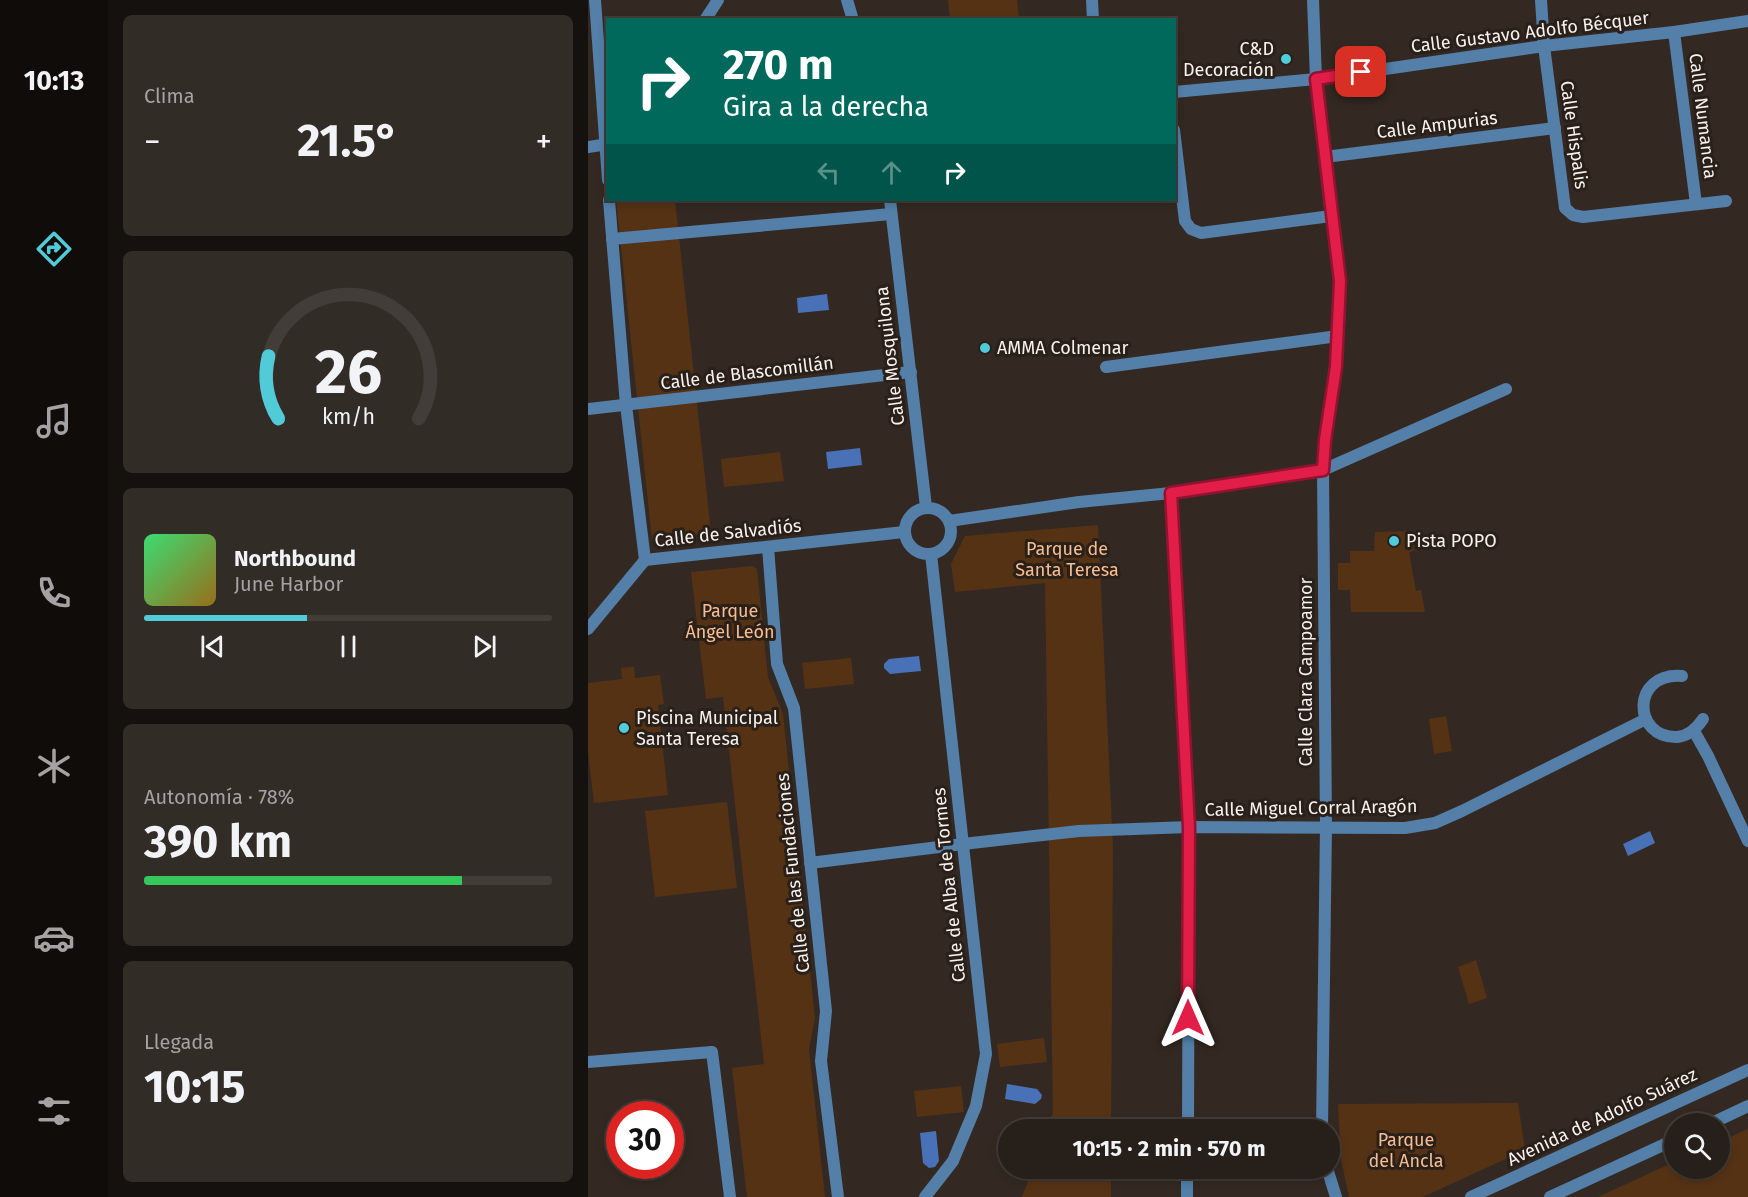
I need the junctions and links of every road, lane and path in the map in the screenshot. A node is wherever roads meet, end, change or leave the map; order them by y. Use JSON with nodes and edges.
{"nodes":[{"id":1,"x":595,"y":0,"type":"edge"},
{"id":2,"x":718,"y":0,"type":"edge"},
{"id":3,"x":847,"y":0,"type":"edge"},
{"id":4,"x":1092,"y":0,"type":"edge"},
{"id":5,"x":1313,"y":0,"type":"edge"},
{"id":6,"x":1541,"y":0,"type":"edge"},
{"id":7,"x":706,"y":18,"type":"edge"},
{"id":8,"x":852,"y":18,"type":"edge"},
{"id":9,"x":1093,"y":18,"type":"edge"},
{"id":10,"x":1748,"y":21,"type":"edge"},
{"id":11,"x":1674,"y":32,"type":"junction"},
{"id":12,"x":1544,"y":46,"type":"junction"},
{"id":13,"x":1316,"y":79,"type":"junction"},
{"id":14,"x":1176,"y":92,"type":"edge"},
{"id":15,"x":1555,"y":128,"type":"junction"},
{"id":16,"x":606,"y":145,"type":"edge"},
{"id":17,"x":588,"y":147,"type":"edge"},
{"id":18,"x":1176,"y":147,"type":"edge"},
{"id":19,"x":1325,"y":157,"type":"junction"},
{"id":20,"x":609,"y":201,"type":"edge"},
{"id":21,"x":890,"y":201,"type":"edge"},
{"id":22,"x":1726,"y":201,"type":"dead end"},
{"id":23,"x":1696,"y":204,"type":"junction"},
{"id":24,"x":891,"y":214,"type":"junction"},
{"id":25,"x":1331,"y":216,"type":"junction"},
{"id":26,"x":612,"y":239,"type":"junction"},
{"id":27,"x":1338,"y":336,"type":"junction"},
{"id":28,"x":1106,"y":367,"type":"dead end"},
{"id":29,"x":911,"y":372,"type":"junction"},
{"id":30,"x":1506,"y":389,"type":"dead end"},
{"id":31,"x":626,"y":405,"type":"junction"},
{"id":32,"x":588,"y":409,"type":"edge"},
{"id":33,"x":1323,"y":470,"type":"junction"},
{"id":34,"x":1171,"y":493,"type":"junction"},
{"id":35,"x":926,"y":507,"type":"junction"},
{"id":36,"x":949,"y":521,"type":"junction"},
{"id":37,"x":904,"y":532,"type":"junction"},
{"id":38,"x":768,"y":547,"type":"junction"},
{"id":39,"x":931,"y":554,"type":"junction"},
{"id":40,"x":645,"y":560,"type":"junction"},
{"id":41,"x":588,"y":629,"type":"edge"},
{"id":42,"x":1682,"y":676,"type":"dead end"},
{"id":43,"x":1646,"y":719,"type":"junction"},
{"id":44,"x":1703,"y":719,"type":"dead end"},
{"id":45,"x":1694,"y":731,"type":"junction"},
{"id":46,"x":1326,"y":826,"type":"junction"},
{"id":47,"x":1189,"y":827,"type":"junction"},
{"id":48,"x":1748,"y":841,"type":"edge"},
{"id":49,"x":963,"y":844,"type":"junction"},
{"id":50,"x":810,"y":863,"type":"junction"},
{"id":51,"x":588,"y":1062,"type":"edge"},
{"id":52,"x":1748,"y":1070,"type":"edge"},
{"id":53,"x":1748,"y":1106,"type":"edge"},
{"id":54,"x":1730,"y":1115,"type":"edge"},
{"id":55,"x":1188,"y":1119,"type":"edge"},
{"id":56,"x":1322,"y":1119,"type":"edge"},
{"id":57,"x":1664,"y":1145,"type":"edge"},
{"id":58,"x":1187,"y":1179,"type":"edge"},
{"id":59,"x":1330,"y":1179,"type":"edge"},
{"id":60,"x":730,"y":1197,"type":"edge"},
{"id":61,"x":838,"y":1197,"type":"edge"},
{"id":62,"x":926,"y":1197,"type":"edge"},
{"id":63,"x":1187,"y":1197,"type":"edge"},
{"id":64,"x":1336,"y":1197,"type":"edge"},
{"id":65,"x":1471,"y":1197,"type":"edge"},
{"id":66,"x":1550,"y":1197,"type":"edge"}],
"edges":[{"from":1,"to":16,"type":"street"},
{"from":2,"to":7,"type":"street"},
{"from":3,"to":8,"type":"street"},
{"from":4,"to":9,"type":"street"},
{"from":5,"to":13,"type":"street","name":"Calle Clara Campoamor"},
{"from":6,"to":12,"type":"street","name":"Calle Hispalis"},
{"from":10,"to":11,"type":"street","name":"Calle Gustavo Adolfo Bécquer"},
{"from":11,"to":12,"type":"street","name":"Calle Gustavo Adolfo Bécquer"},
{"from":11,"to":23,"type":"street","name":"Calle Numancia"},
{"from":12,"to":13,"type":"street","name":"Calle Gustavo Adolfo Bécquer"},
{"from":12,"to":15,"type":"street","name":"Calle Hispalis"},
{"from":13,"to":14,"type":"street","name":"Calle Gustavo Adolfo Bécquer"},
{"from":13,"to":19,"type":"street","name":"Calle Clara Campoamor"},
{"from":15,"to":19,"type":"street","name":"Calle Ampurias"},
{"from":15,"to":23,"type":"street","name":"Calle Hispalis"},
{"from":16,"to":17,"type":"street"},
{"from":18,"to":25,"type":"street"},
{"from":19,"to":25,"type":"street","name":"Calle Clara Campoamor"},
{"from":20,"to":26,"type":"street"},
{"from":21,"to":24,"type":"street","name":"Calle Mosquilona"},
{"from":22,"to":23,"type":"street","name":"Calle Hispalis"},
{"from":24,"to":26,"type":"street"},
{"from":24,"to":29,"type":"street","name":"Calle Mosquilona"},
{"from":25,"to":27,"type":"street","name":"Calle Clara Campoamor"},
{"from":26,"to":31,"type":"street"},
{"from":27,"to":28,"type":"street"},
{"from":27,"to":33,"type":"street","name":"Calle Clara Campoamor"},
{"from":29,"to":31,"type":"street","name":"Calle de Blascomillán"},
{"from":29,"to":35,"type":"street","name":"Calle Mosquilona"},
{"from":30,"to":33,"type":"street"},
{"from":31,"to":32,"type":"street","name":"Calle de Blascomillán"},
{"from":31,"to":40,"type":"street"},
{"from":33,"to":34,"type":"street"},
{"from":33,"to":46,"type":"street","name":"Calle Clara Campoamor"},
{"from":34,"to":36,"type":"street"},
{"from":34,"to":47,"type":"street"},
{"from":35,"to":36,"type":"street"},
{"from":35,"to":37,"type":"street"},
{"from":36,"to":39,"type":"street"},
{"from":37,"to":38,"type":"street","name":"Calle de Salvadiós"},
{"from":37,"to":39,"type":"street"},
{"from":38,"to":40,"type":"street","name":"Calle de Salvadiós"},
{"from":38,"to":50,"type":"street","name":"Calle de las Fundaciones"},
{"from":39,"to":49,"type":"street","name":"Calle de Alba de Tormes"},
{"from":40,"to":41,"type":"street","name":"Calle de Salvadiós"},
{"from":42,"to":43,"type":"street"},
{"from":43,"to":45,"type":"street"},
{"from":43,"to":46,"type":"street","name":"Calle Miguel Corral Aragón"},
{"from":44,"to":45,"type":"street"},
{"from":45,"to":48,"type":"street"},
{"from":46,"to":47,"type":"street","name":"Calle Miguel Corral Aragón"},
{"from":46,"to":56,"type":"street","name":"Calle Clara Campoamor"},
{"from":47,"to":49,"type":"street","name":"Calle Miguel Corral Aragón"},
{"from":47,"to":55,"type":"street"},
{"from":49,"to":50,"type":"street","name":"Calle Miguel Corral Aragón"},
{"from":49,"to":62,"type":"street","name":"Calle de Alba de Tormes"},
{"from":50,"to":61,"type":"street","name":"Calle de las Fundaciones"},
{"from":51,"to":60,"type":"street"},
{"from":52,"to":65,"type":"street","name":"Avenida de Adolfo Suárez"},
{"from":53,"to":54,"type":"street"},
{"from":57,"to":66,"type":"street"},
{"from":58,"to":63,"type":"street"},
{"from":59,"to":64,"type":"street"}]}
